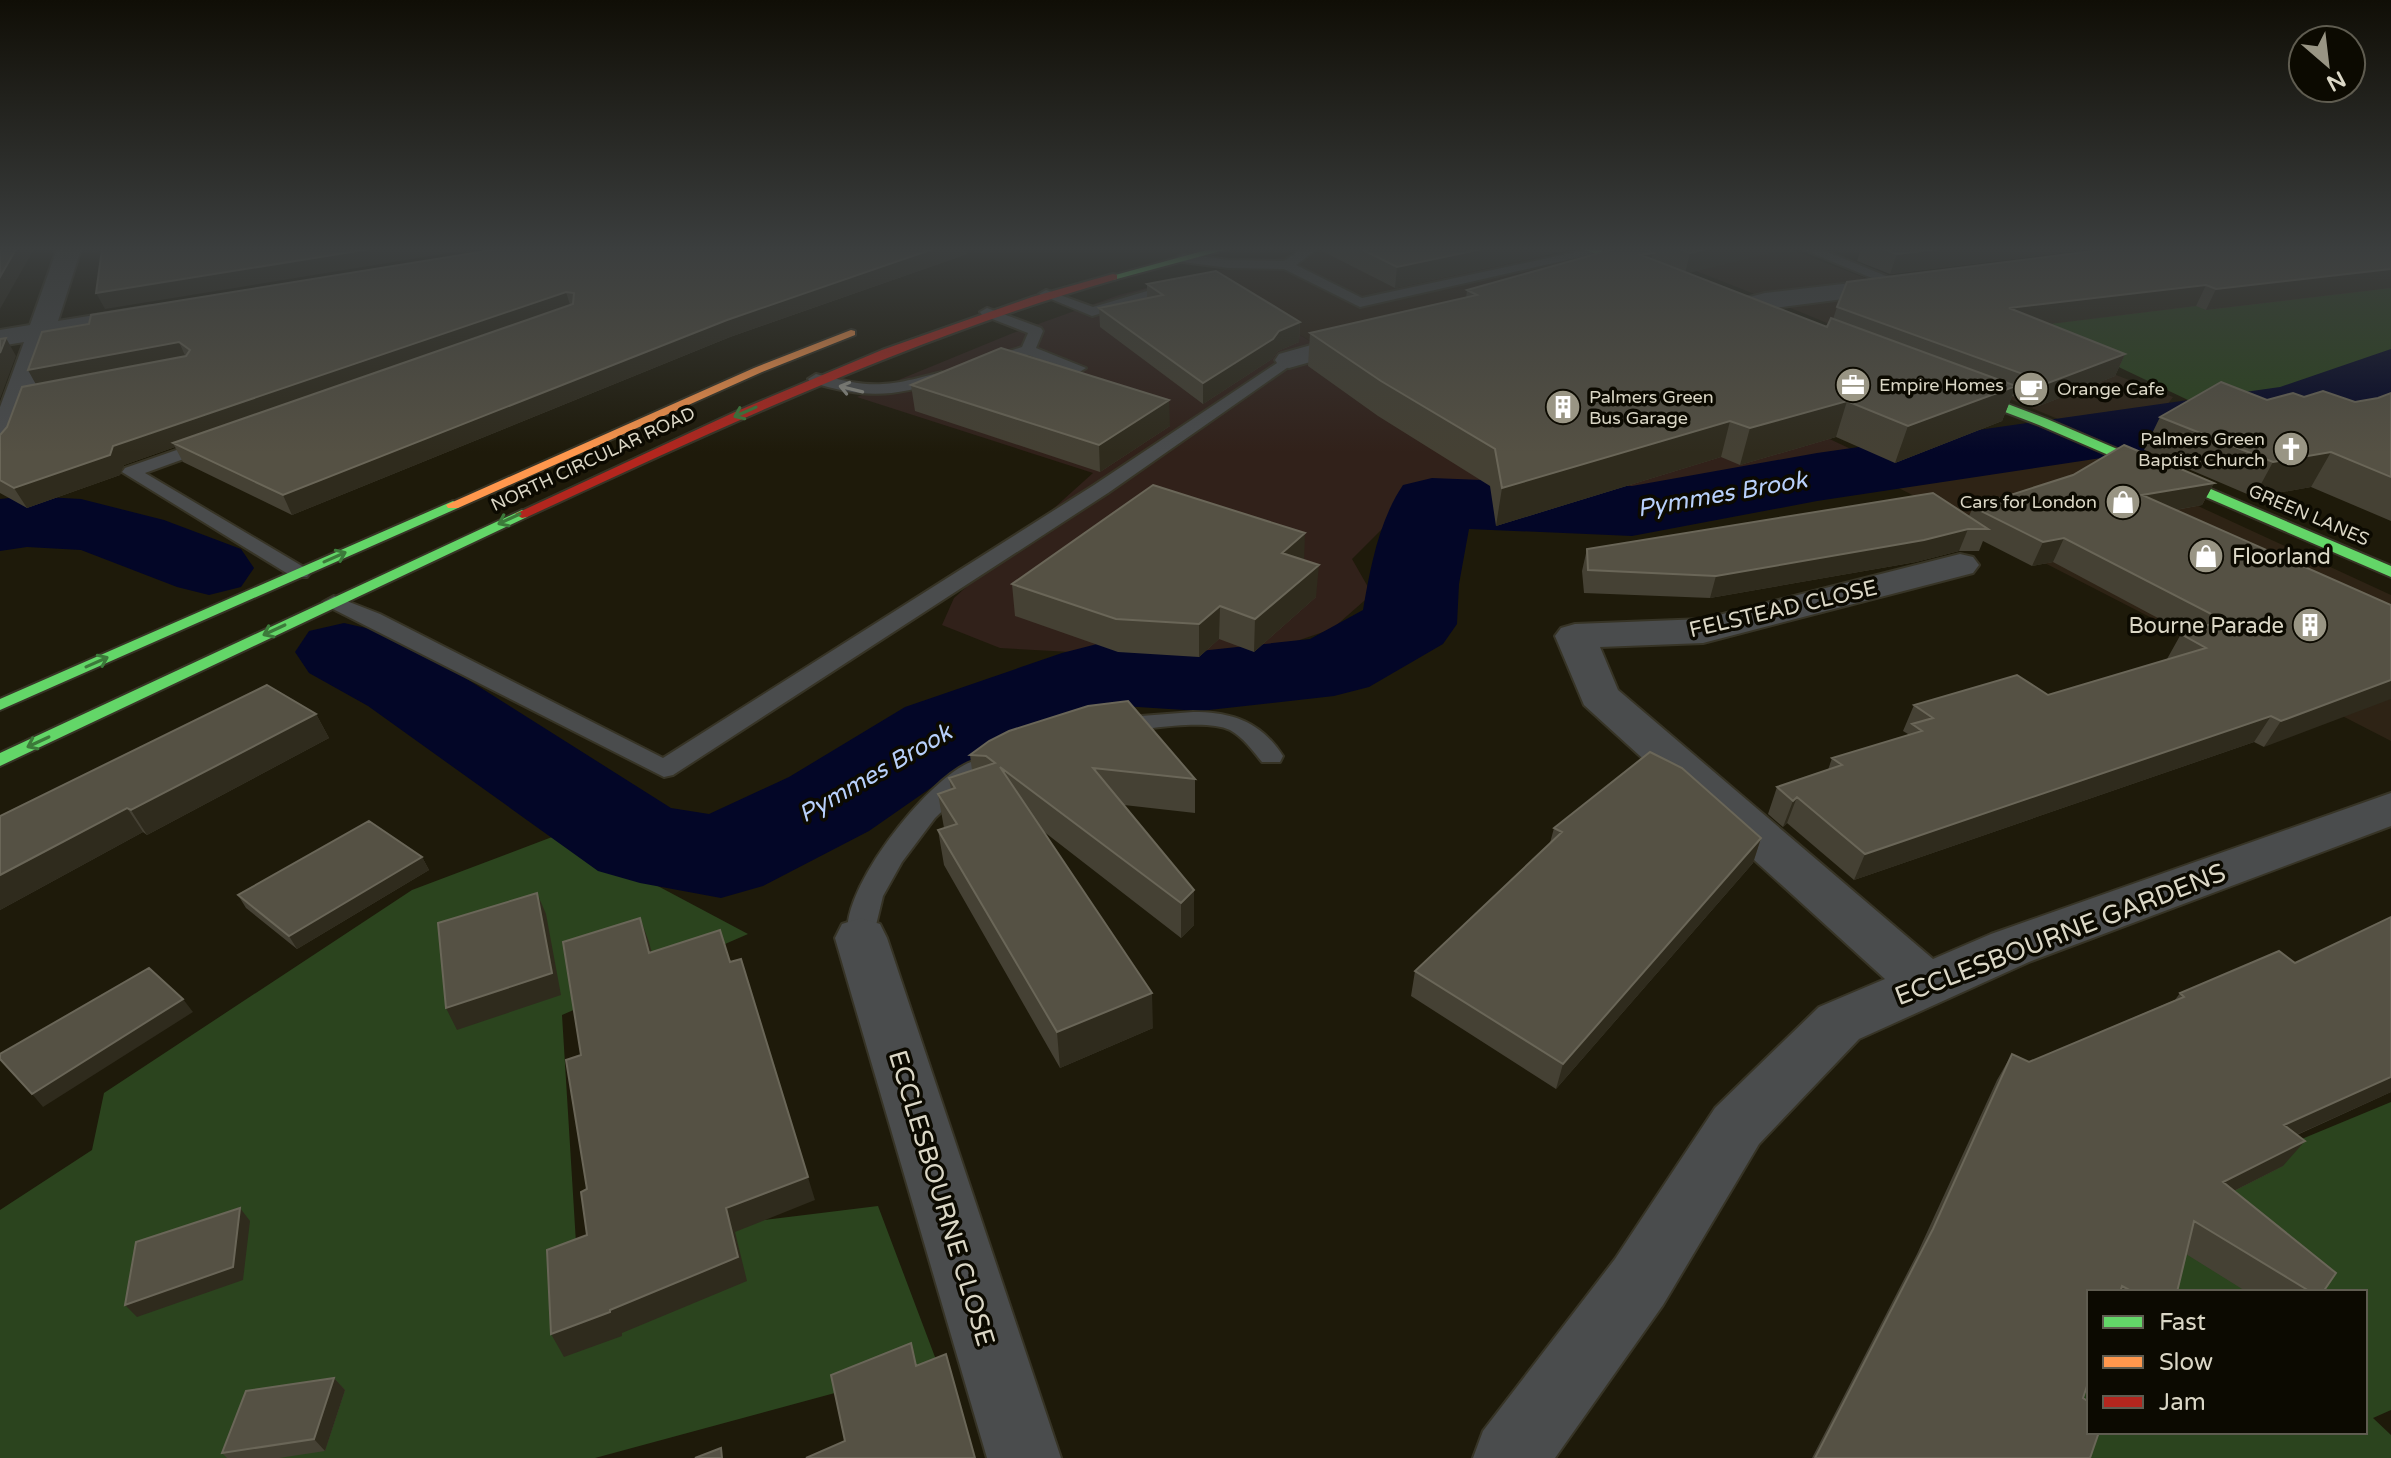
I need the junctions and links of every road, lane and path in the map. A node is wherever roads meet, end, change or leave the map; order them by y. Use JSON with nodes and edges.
{"nodes":[{"id":1,"x":46,"y":317,"type":"edge"},
{"id":2,"x":134,"y":317,"type":"edge"},
{"id":3,"x":974,"y":317,"type":"edge"},
{"id":4,"x":1000,"y":317,"type":"edge"},
{"id":5,"x":868,"y":327,"type":"dead end"},
{"id":6,"x":1392,"y":331,"type":"edge"},
{"id":7,"x":40,"y":333,"type":"junction"},
{"id":8,"x":0,"y":338,"type":"edge"},
{"id":9,"x":1028,"y":350,"type":"junction"},
{"id":10,"x":1289,"y":360,"type":"joint"},
{"id":11,"x":1078,"y":368,"type":"edge"},
{"id":12,"x":1927,"y":377,"type":"edge"},
{"id":13,"x":816,"y":379,"type":"junction"},
{"id":14,"x":220,"y":440,"type":"edge"},
{"id":15,"x":0,"y":444,"type":"edge"},
{"id":16,"x":1960,"y":565,"type":"dead end"},
{"id":17,"x":2391,"y":572,"type":"edge"},
{"id":18,"x":300,"y":573,"type":"junction"},
{"id":19,"x":334,"y":602,"type":"junction"},
{"id":20,"x":0,"y":705,"type":"edge"},
{"id":21,"x":1087,"y":729,"type":"edge"},
{"id":22,"x":1271,"y":756,"type":"dead end"},
{"id":23,"x":997,"y":757,"type":"edge"},
{"id":24,"x":0,"y":760,"type":"edge"},
{"id":25,"x":2391,"y":809,"type":"edge"},
{"id":26,"x":861,"y":938,"type":"joint"},
{"id":27,"x":1926,"y":984,"type":"junction"},
{"id":28,"x":1024,"y":1458,"type":"edge"},
{"id":29,"x":1510,"y":1458,"type":"edge"}],
"edges":[{"from":1,"to":7,"type":"street"},
{"from":2,"to":7,"type":"street"},
{"from":3,"to":13,"type":"main road","name":"NORTH CIRCULAR ROAD"},
{"from":4,"to":9,"type":"lane"},
{"from":18,"to":5,"type":"main road","name":"NORTH CIRCULAR ROAD","one_way":true},
{"from":6,"to":10,"type":"street"},
{"from":7,"to":8,"type":"street"},
{"from":7,"to":15,"type":"street"},
{"from":9,"to":11,"type":"lane"},
{"from":9,"to":13,"type":"lane","one_way":true},
{"from":10,"to":19,"type":"lane"},
{"from":12,"to":17,"type":"main road","name":"GREEN LANES"},
{"from":13,"to":19,"type":"main road","name":"NORTH CIRCULAR ROAD","one_way":true},
{"from":14,"to":18,"type":"lane"},
{"from":16,"to":27,"type":"street","name":"FELSTEAD CLOSE"},
{"from":20,"to":18,"type":"main road","name":"NORTH CIRCULAR ROAD","one_way":true},
{"from":19,"to":24,"type":"main road","name":"NORTH CIRCULAR ROAD","one_way":true},
{"from":21,"to":22,"type":"lane"},
{"from":23,"to":26,"type":"lane"},
{"from":25,"to":27,"type":"street","name":"ECCLESBOURNE GARDENS"},
{"from":26,"to":28,"type":"street","name":"ECCLESBOURNE CLOSE"},
{"from":27,"to":29,"type":"street","name":"ECCLESBOURNE GARDENS"}]}
